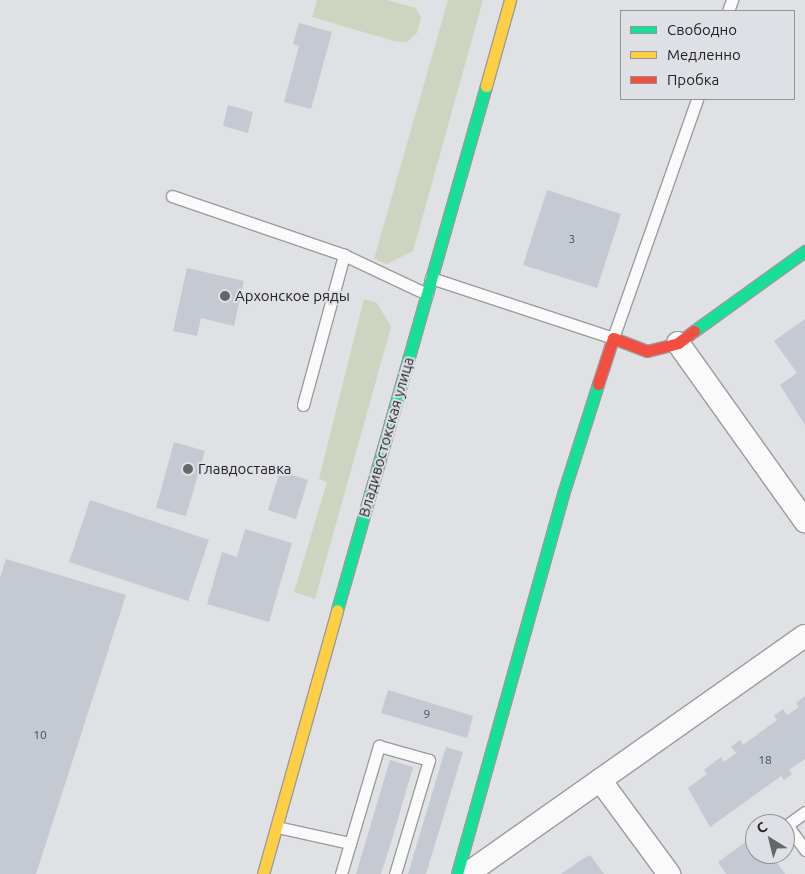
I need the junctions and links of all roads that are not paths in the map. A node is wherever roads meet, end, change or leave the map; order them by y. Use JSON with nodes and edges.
{"nodes":[{"id":1,"x":510,"y":0,"type":"edge"},
{"id":2,"x":697,"y":100,"type":"edge"},
{"id":3,"x":172,"y":196,"type":"dead end"},
{"id":4,"x":805,"y":251,"type":"edge"},
{"id":5,"x":344,"y":255,"type":"junction"},
{"id":6,"x":431,"y":278,"type":"junction"},
{"id":7,"x":426,"y":294,"type":"junction"},
{"id":8,"x":613,"y":338,"type":"junction"},
{"id":9,"x":678,"y":343,"type":"junction"},
{"id":10,"x":303,"y":405,"type":"dead end"},
{"id":11,"x":805,"y":521,"type":"edge"},
{"id":12,"x":805,"y":636,"type":"edge"},
{"id":13,"x":600,"y":780,"type":"junction"},
{"id":14,"x":805,"y":812,"type":"edge"},
{"id":15,"x":276,"y":827,"type":"junction"},
{"id":16,"x":350,"y":843,"type":"junction"},
{"id":17,"x":805,"y":850,"type":"edge"},
{"id":18,"x":263,"y":874,"type":"edge"},
{"id":19,"x":341,"y":874,"type":"edge"},
{"id":20,"x":395,"y":874,"type":"edge"},
{"id":21,"x":457,"y":874,"type":"edge"},
{"id":22,"x":467,"y":874,"type":"edge"},
{"id":23,"x":669,"y":874,"type":"edge"}],
"edges":[{"from":1,"to":6,"type":"main road","name":"Владивостокская улица"},
{"from":2,"to":8,"type":"lane"},
{"from":3,"to":5,"type":"lane"},
{"from":4,"to":9,"type":"main road"},
{"from":5,"to":7,"type":"lane"},
{"from":5,"to":10,"type":"lane"},
{"from":6,"to":7,"type":"main road","name":"Владивостокская улица"},
{"from":6,"to":8,"type":"lane"},
{"from":7,"to":15,"type":"main road","name":"Владивостокская улица"},
{"from":8,"to":9,"type":"main road"},
{"from":8,"to":21,"type":"main road"},
{"from":9,"to":11,"type":"street"},
{"from":12,"to":13,"type":"street"},
{"from":13,"to":22,"type":"street"},
{"from":13,"to":23,"type":"street"},
{"from":14,"to":17,"type":"lane"},
{"from":15,"to":16,"type":"lane"},
{"from":15,"to":18,"type":"main road","name":"Владивостокская улица"},
{"from":16,"to":19,"type":"lane"},
{"from":16,"to":20,"type":"lane"}]}
